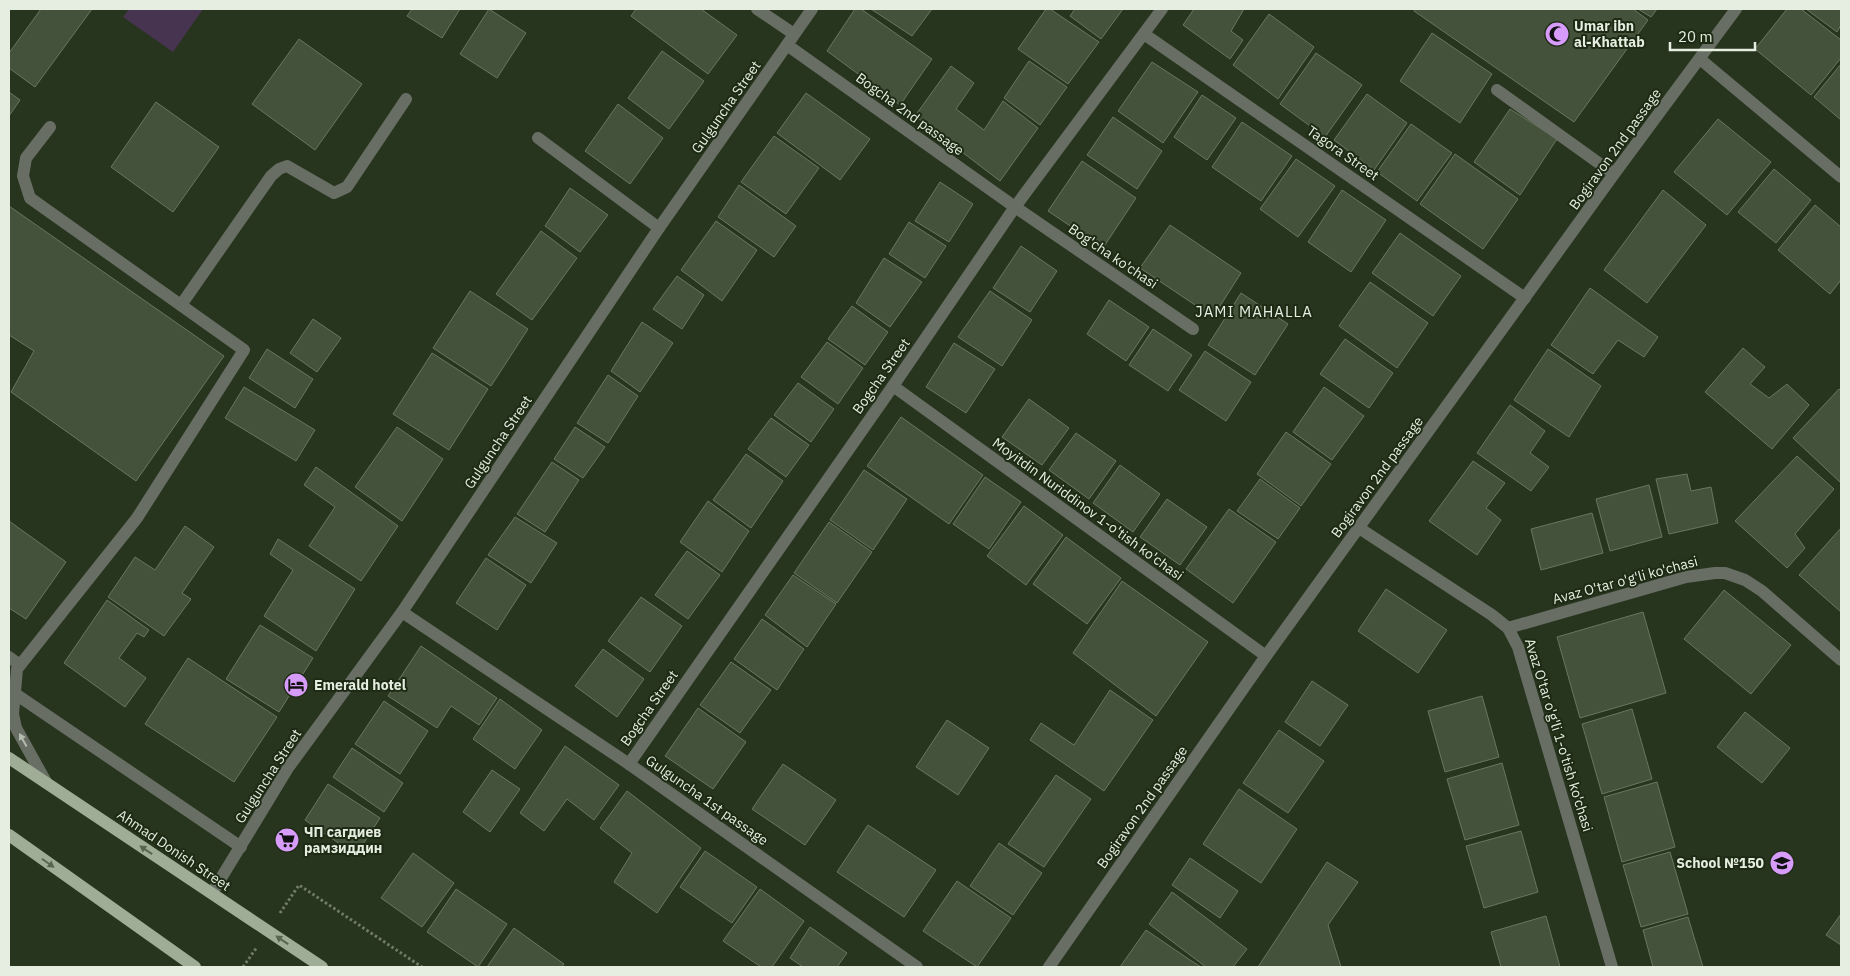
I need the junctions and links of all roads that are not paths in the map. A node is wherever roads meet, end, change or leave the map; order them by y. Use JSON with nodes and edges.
{"nodes":[{"id":1,"x":757,"y":9,"type":"edge"},
{"id":2,"x":812,"y":9,"type":"edge"},
{"id":3,"x":1162,"y":9,"type":"edge"},
{"id":4,"x":1736,"y":9,"type":"edge"},
{"id":5,"x":1144,"y":34,"type":"junction"},
{"id":6,"x":791,"y":39,"type":"junction"},
{"id":7,"x":1700,"y":59,"type":"junction"},
{"id":8,"x":1497,"y":90,"type":"dead end"},
{"id":9,"x":406,"y":99,"type":"dead end"},
{"id":10,"x":50,"y":126,"type":"dead end"},
{"id":11,"x":538,"y":138,"type":"dead end"},
{"id":12,"x":1614,"y":174,"type":"junction"},
{"id":13,"x":1841,"y":177,"type":"edge"},
{"id":14,"x":1015,"y":207,"type":"junction"},
{"id":15,"x":659,"y":228,"type":"junction"},
{"id":16,"x":1525,"y":298,"type":"junction"},
{"id":17,"x":181,"y":305,"type":"junction"},
{"id":18,"x":1193,"y":330,"type":"dead end"},
{"id":19,"x":893,"y":386,"type":"junction"},
{"id":20,"x":1359,"y":528,"type":"junction"},
{"id":21,"x":402,"y":612,"type":"junction"},
{"id":22,"x":1508,"y":628,"type":"junction"},
{"id":23,"x":1266,"y":656,"type":"junction"},
{"id":24,"x":9,"y":657,"type":"edge"},
{"id":25,"x":1841,"y":660,"type":"edge"},
{"id":26,"x":15,"y":668,"type":"edge"},
{"id":27,"x":14,"y":693,"type":"junction"},
{"id":28,"x":9,"y":758,"type":"edge"},
{"id":29,"x":629,"y":764,"type":"junction"},
{"id":30,"x":46,"y":782,"type":"junction"},
{"id":31,"x":9,"y":835,"type":"edge"},
{"id":32,"x":241,"y":847,"type":"junction"},
{"id":33,"x":212,"y":893,"type":"junction"},
{"id":34,"x":195,"y":967,"type":"edge"},
{"id":35,"x":322,"y":967,"type":"edge"},
{"id":36,"x":917,"y":967,"type":"edge"},
{"id":37,"x":1049,"y":967,"type":"edge"},
{"id":38,"x":1612,"y":967,"type":"edge"}],
"edges":[{"from":1,"to":6,"type":"street","name":"Bogcha 2nd passage"},
{"from":2,"to":6,"type":"street","name":"Gulguncha Street"},
{"from":3,"to":5,"type":"street","name":"Bogcha Street"},
{"from":4,"to":7,"type":"street","name":"Bogiravon 2nd passage"},
{"from":5,"to":14,"type":"street","name":"Bogcha Street"},
{"from":5,"to":16,"type":"street","name":"Tagora Street"},
{"from":6,"to":14,"type":"street","name":"Bogcha 2nd passage"},
{"from":6,"to":15,"type":"street","name":"Gulguncha Street"},
{"from":7,"to":12,"type":"street","name":"Bogiravon 2nd passage"},
{"from":7,"to":13,"type":"street"},
{"from":8,"to":12,"type":"street"},
{"from":9,"to":17,"type":"street"},
{"from":10,"to":17,"type":"street"},
{"from":11,"to":15,"type":"street"},
{"from":12,"to":16,"type":"street","name":"Bogiravon 2nd passage"},
{"from":14,"to":18,"type":"street","name":"Bog'cha ko'chasi"},
{"from":14,"to":19,"type":"street","name":"Bogcha Street"},
{"from":15,"to":21,"type":"street","name":"Gulguncha Street"},
{"from":16,"to":20,"type":"street","name":"Bogiravon 2nd passage"},
{"from":17,"to":26,"type":"street"},
{"from":19,"to":23,"type":"street","name":"Moyitdin Nuriddinov 1-o'tish ko'chasi"},
{"from":19,"to":29,"type":"street","name":"Bogcha Street"},
{"from":20,"to":22,"type":"street","name":"Avaz O'tar o'g'li 1-o'tish ko'chasi"},
{"from":20,"to":23,"type":"street","name":"Bogiravon 2nd passage"},
{"from":21,"to":29,"type":"street","name":"Gulguncha 1st passage"},
{"from":21,"to":32,"type":"street","name":"Gulguncha Street"},
{"from":22,"to":25,"type":"street","name":"Avaz O'tar o'g'li ko'chasi"},
{"from":22,"to":38,"type":"street","name":"Avaz O'tar o'g'li 1-o'tish ko'chasi"},
{"from":23,"to":37,"type":"street","name":"Bogiravon 2nd passage"},
{"from":24,"to":26,"type":"street"},
{"from":26,"to":27,"type":"street"},
{"from":30,"to":27,"type":"street","one_way":true},
{"from":27,"to":32,"type":"street"},
{"from":28,"to":30,"type":"main road","name":"Ahmad Donish Street"},
{"from":29,"to":36,"type":"street","name":"Gulguncha 1st passage"},
{"from":33,"to":30,"type":"main road","name":"Ahmad Donish Street","one_way":true},
{"from":31,"to":34,"type":"main road","one_way":true},
{"from":32,"to":33,"type":"street","name":"Gulguncha Street"},
{"from":35,"to":33,"type":"main road","name":"Ahmad Donish Street","one_way":true}]}
